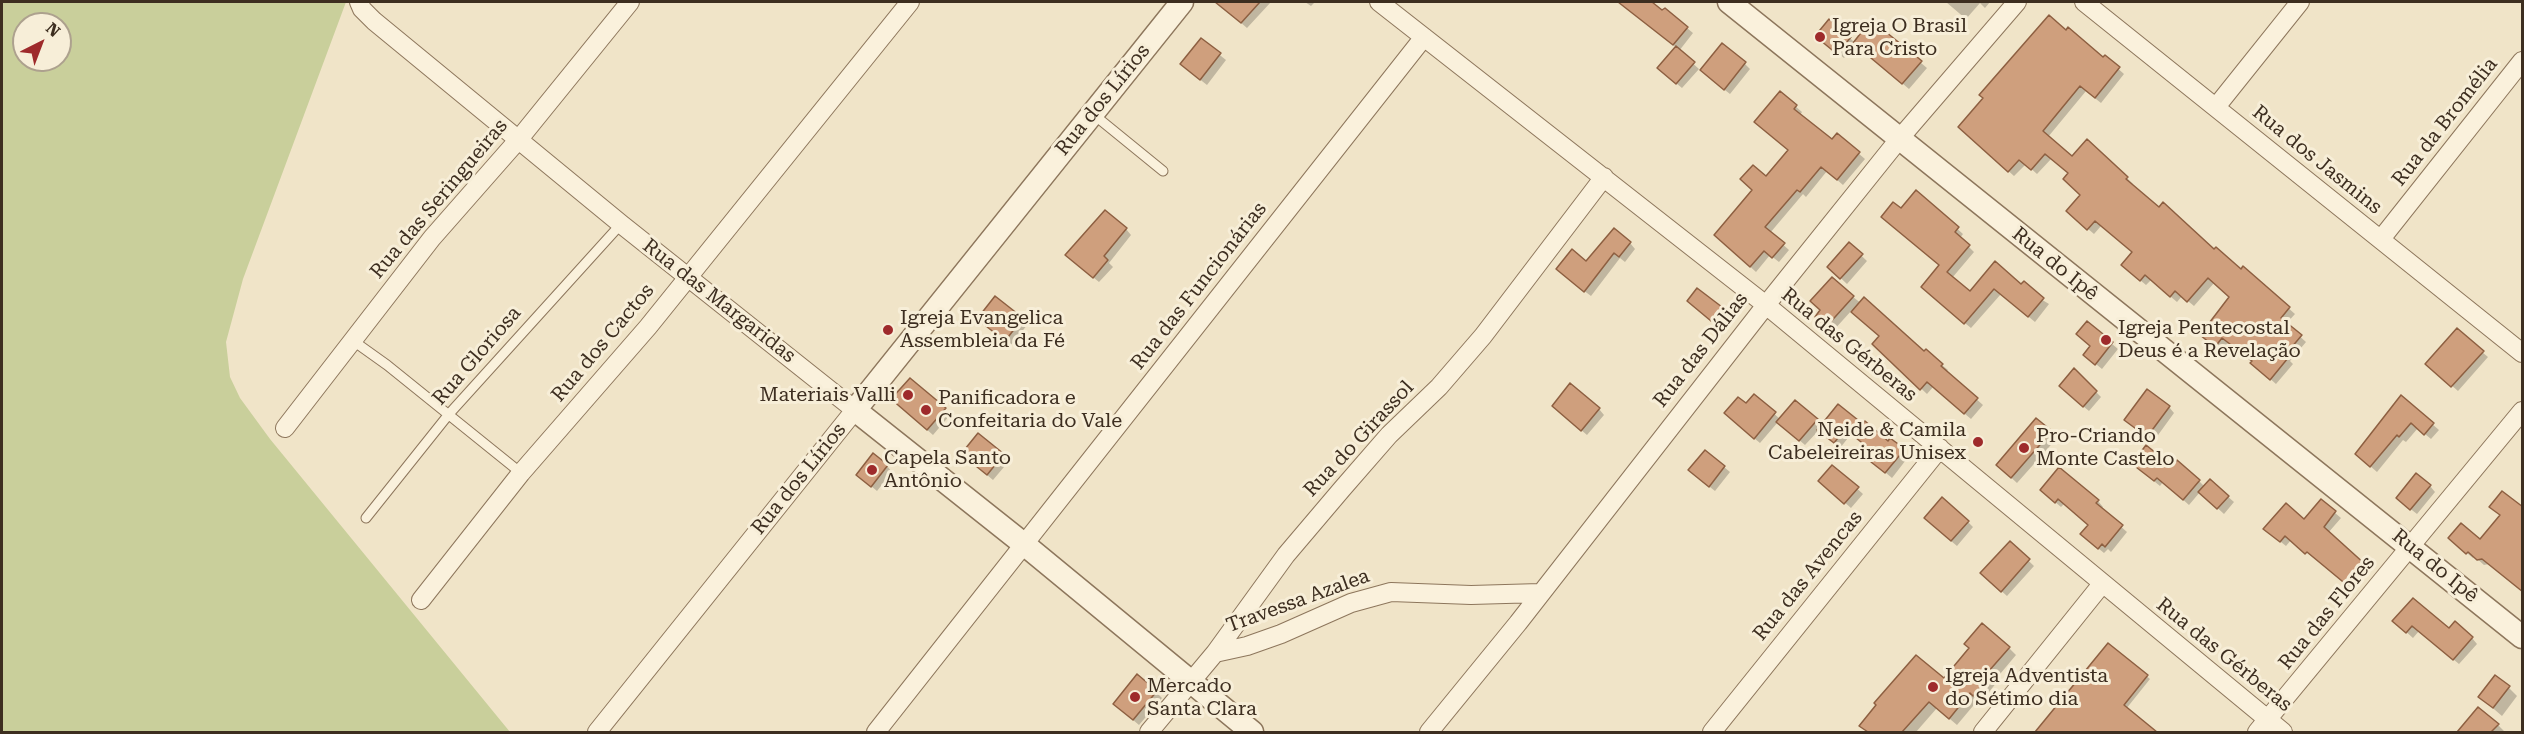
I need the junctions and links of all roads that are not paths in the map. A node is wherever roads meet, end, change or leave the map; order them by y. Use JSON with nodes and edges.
{"nodes":[{"id":1,"x":359,"y":2,"type":"edge"},
{"id":2,"x":630,"y":2,"type":"edge"},
{"id":3,"x":910,"y":2,"type":"edge"},
{"id":4,"x":1182,"y":2,"type":"edge"},
{"id":5,"x":1379,"y":2,"type":"edge"},
{"id":6,"x":1730,"y":2,"type":"edge"},
{"id":7,"x":2017,"y":2,"type":"edge"},
{"id":8,"x":2084,"y":2,"type":"edge"},
{"id":9,"x":2301,"y":2,"type":"edge"},
{"id":10,"x":1424,"y":37,"type":"junction"},
{"id":11,"x":2523,"y":60,"type":"edge"},
{"id":12,"x":2216,"y":107,"type":"junction"},
{"id":13,"x":1093,"y":114,"type":"junction"},
{"id":14,"x":1900,"y":138,"type":"junction"},
{"id":15,"x":519,"y":139,"type":"junction"},
{"id":16,"x":1163,"y":171,"type":"dead end"},
{"id":17,"x":1604,"y":177,"type":"junction"},
{"id":18,"x":621,"y":224,"type":"junction"},
{"id":19,"x":2381,"y":239,"type":"junction"},
{"id":20,"x":688,"y":277,"type":"junction"},
{"id":21,"x":1766,"y":305,"type":"junction"},
{"id":22,"x":352,"y":340,"type":"junction"},
{"id":23,"x":2523,"y":353,"type":"edge"},
{"id":24,"x":855,"y":410,"type":"junction"},
{"id":25,"x":2523,"y":411,"type":"edge"},
{"id":26,"x":449,"y":414,"type":"junction"},
{"id":27,"x":285,"y":428,"type":"dead end"},
{"id":28,"x":1940,"y":448,"type":"junction"},
{"id":29,"x":521,"y":473,"type":"junction"},
{"id":30,"x":366,"y":518,"type":"dead end"},
{"id":31,"x":1025,"y":545,"type":"junction"},
{"id":32,"x":2411,"y":546,"type":"junction"},
{"id":33,"x":2102,"y":584,"type":"junction"},
{"id":34,"x":1540,"y":593,"type":"junction"},
{"id":35,"x":421,"y":600,"type":"dead end"},
{"id":36,"x":2523,"y":637,"type":"edge"},
{"id":37,"x":1215,"y":653,"type":"junction"},
{"id":38,"x":1191,"y":681,"type":"junction"},
{"id":39,"x":2263,"y":726,"type":"edge"},
{"id":40,"x":597,"y":732,"type":"edge"},
{"id":41,"x":876,"y":732,"type":"edge"},
{"id":42,"x":1149,"y":732,"type":"edge"},
{"id":43,"x":1252,"y":732,"type":"edge"},
{"id":44,"x":1429,"y":732,"type":"edge"},
{"id":45,"x":1712,"y":732,"type":"edge"},
{"id":46,"x":1983,"y":732,"type":"edge"},
{"id":47,"x":2283,"y":732,"type":"edge"}],
"edges":[{"from":1,"to":15,"type":"street","name":"Rua das Margaridas"},
{"from":2,"to":15,"type":"street","name":"Rua das Seringueiras"},
{"from":3,"to":20,"type":"street","name":"Rua dos Cactos"},
{"from":4,"to":13,"type":"street","name":"Rua dos Lírios"},
{"from":5,"to":10,"type":"street","name":"Rua das Gérberas"},
{"from":6,"to":14,"type":"street","name":"Rua do Ipê"},
{"from":7,"to":14,"type":"street","name":"Rua das Dálias"},
{"from":8,"to":12,"type":"street","name":"Rua dos Jasmins"},
{"from":9,"to":12,"type":"street"},
{"from":10,"to":17,"type":"street","name":"Rua das Gérberas"},
{"from":10,"to":31,"type":"street","name":"Rua das Funcionárias"},
{"from":11,"to":19,"type":"street","name":"Rua da Bromélia"},
{"from":12,"to":19,"type":"street","name":"Rua dos Jasmins"},
{"from":13,"to":16,"type":"lane"},
{"from":13,"to":24,"type":"street","name":"Rua dos Lírios"},
{"from":14,"to":21,"type":"street","name":"Rua das Dálias"},
{"from":14,"to":32,"type":"street","name":"Rua do Ipê"},
{"from":15,"to":18,"type":"street","name":"Rua das Margaridas"},
{"from":15,"to":22,"type":"street","name":"Rua das Seringueiras"},
{"from":17,"to":21,"type":"street","name":"Rua das Gérberas"},
{"from":17,"to":37,"type":"street","name":"Rua do Girassol"},
{"from":18,"to":20,"type":"street","name":"Rua das Margaridas"},
{"from":18,"to":26,"type":"lane","name":"Rua Gloriosa"},
{"from":19,"to":23,"type":"street","name":"Rua dos Jasmins"},
{"from":20,"to":24,"type":"street","name":"Rua das Margaridas"},
{"from":20,"to":29,"type":"street","name":"Rua dos Cactos"},
{"from":21,"to":28,"type":"street","name":"Rua das Gérberas"},
{"from":21,"to":34,"type":"street","name":"Rua das Dálias"},
{"from":22,"to":26,"type":"lane"},
{"from":22,"to":27,"type":"street","name":"Rua das Seringueiras"},
{"from":24,"to":31,"type":"street","name":"Rua das Margaridas"},
{"from":24,"to":40,"type":"street","name":"Rua dos Lírios"},
{"from":25,"to":32,"type":"street","name":"Rua das Flores"},
{"from":26,"to":29,"type":"lane"},
{"from":26,"to":30,"type":"lane","name":"Rua Gloriosa"},
{"from":28,"to":33,"type":"street","name":"Rua das Gérberas"},
{"from":28,"to":45,"type":"street","name":"Rua das Avencas"},
{"from":29,"to":35,"type":"street","name":"Rua dos Cactos"},
{"from":31,"to":38,"type":"street","name":"Rua das Margaridas"},
{"from":31,"to":41,"type":"street","name":"Rua das Funcionárias"},
{"from":32,"to":36,"type":"street","name":"Rua do Ipê"},
{"from":32,"to":39,"type":"street","name":"Rua das Flores"},
{"from":33,"to":39,"type":"street","name":"Rua das Gérberas"},
{"from":33,"to":46,"type":"street"},
{"from":34,"to":37,"type":"street","name":"Travessa Azalea"},
{"from":34,"to":44,"type":"street","name":"Rua das Dálias"},
{"from":37,"to":38,"type":"street","name":"Rua do Girassol"},
{"from":38,"to":42,"type":"street","name":"Rua do Girassol"},
{"from":38,"to":43,"type":"street","name":"Rua das Margaridas"},
{"from":39,"to":47,"type":"street","name":"Rua das Gérberas"}]}
